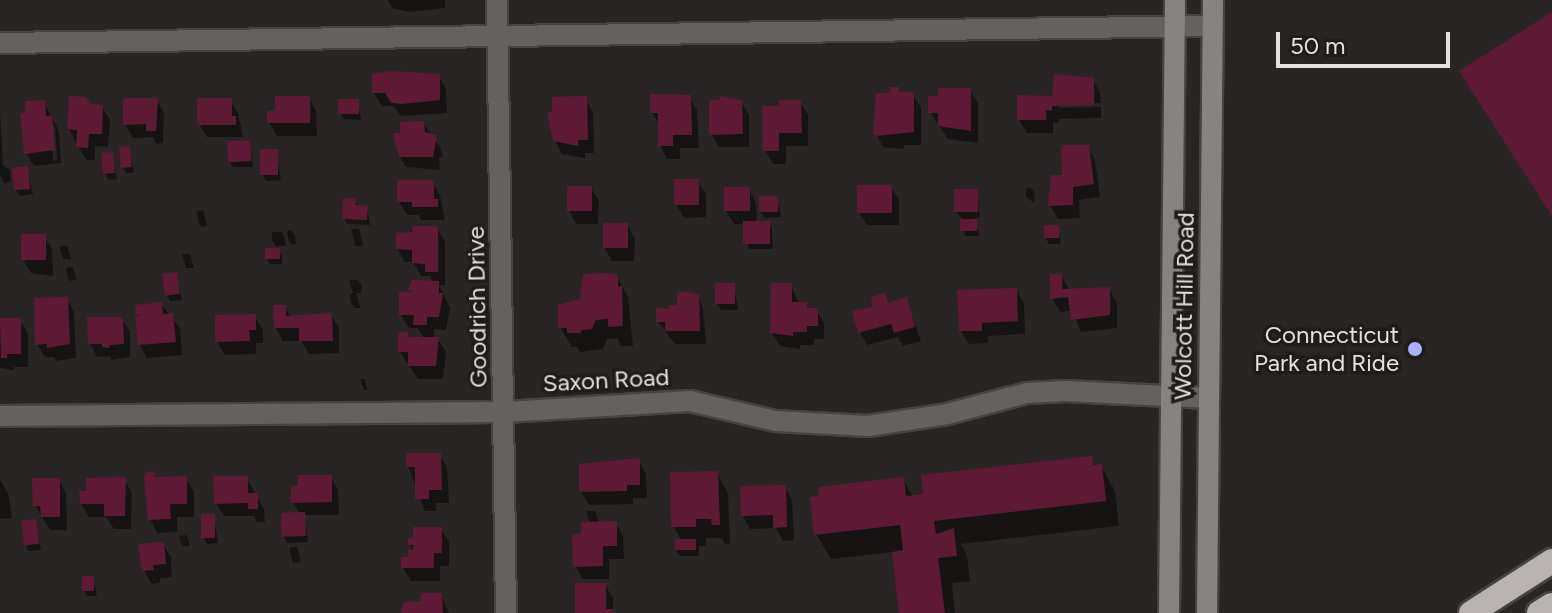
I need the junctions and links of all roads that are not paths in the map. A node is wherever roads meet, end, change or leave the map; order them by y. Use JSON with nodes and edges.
{"nodes":[{"id":1,"x":497,"y":0,"type":"edge"},
{"id":2,"x":1175,"y":0,"type":"edge"},
{"id":3,"x":1213,"y":0,"type":"edge"},
{"id":4,"x":1174,"y":26,"type":"junction"},
{"id":5,"x":1213,"y":26,"type":"junction"},
{"id":6,"x":497,"y":35,"type":"junction"},
{"id":7,"x":0,"y":43,"type":"edge"},
{"id":8,"x":1171,"y":398,"type":"junction"},
{"id":9,"x":1209,"y":398,"type":"junction"},
{"id":10,"x":505,"y":412,"type":"junction"},
{"id":11,"x":0,"y":416,"type":"edge"},
{"id":12,"x":1552,"y":561,"type":"edge"},
{"id":13,"x":1552,"y":605,"type":"edge"},
{"id":14,"x":506,"y":613,"type":"edge"},
{"id":15,"x":1169,"y":613,"type":"edge"},
{"id":16,"x":1207,"y":613,"type":"edge"},
{"id":17,"x":1471,"y":613,"type":"edge"},
{"id":18,"x":1539,"y":613,"type":"edge"}],
"edges":[{"from":1,"to":6,"type":"street","name":"Goodrich Drive"},
{"from":2,"to":4,"type":"main road","name":"Wolcott Hill Road"},
{"from":3,"to":5,"type":"main road","name":"Wolcott Hill Road"},
{"from":4,"to":5,"type":"street"},
{"from":4,"to":6,"type":"street"},
{"from":4,"to":8,"type":"main road","name":"Wolcott Hill Road"},
{"from":5,"to":9,"type":"main road","name":"Wolcott Hill Road"},
{"from":6,"to":7,"type":"street"},
{"from":6,"to":10,"type":"street","name":"Goodrich Drive"},
{"from":8,"to":9,"type":"street","name":"Saxon Road"},
{"from":8,"to":10,"type":"street","name":"Saxon Road"},
{"from":8,"to":15,"type":"main road","name":"Wolcott Hill Road"},
{"from":9,"to":16,"type":"main road","name":"Wolcott Hill Road"},
{"from":10,"to":11,"type":"street","name":"Saxon Road"},
{"from":10,"to":14,"type":"street","name":"Goodrich Drive"},
{"from":12,"to":17,"type":"highway"},
{"from":13,"to":18,"type":"highway"}]}
